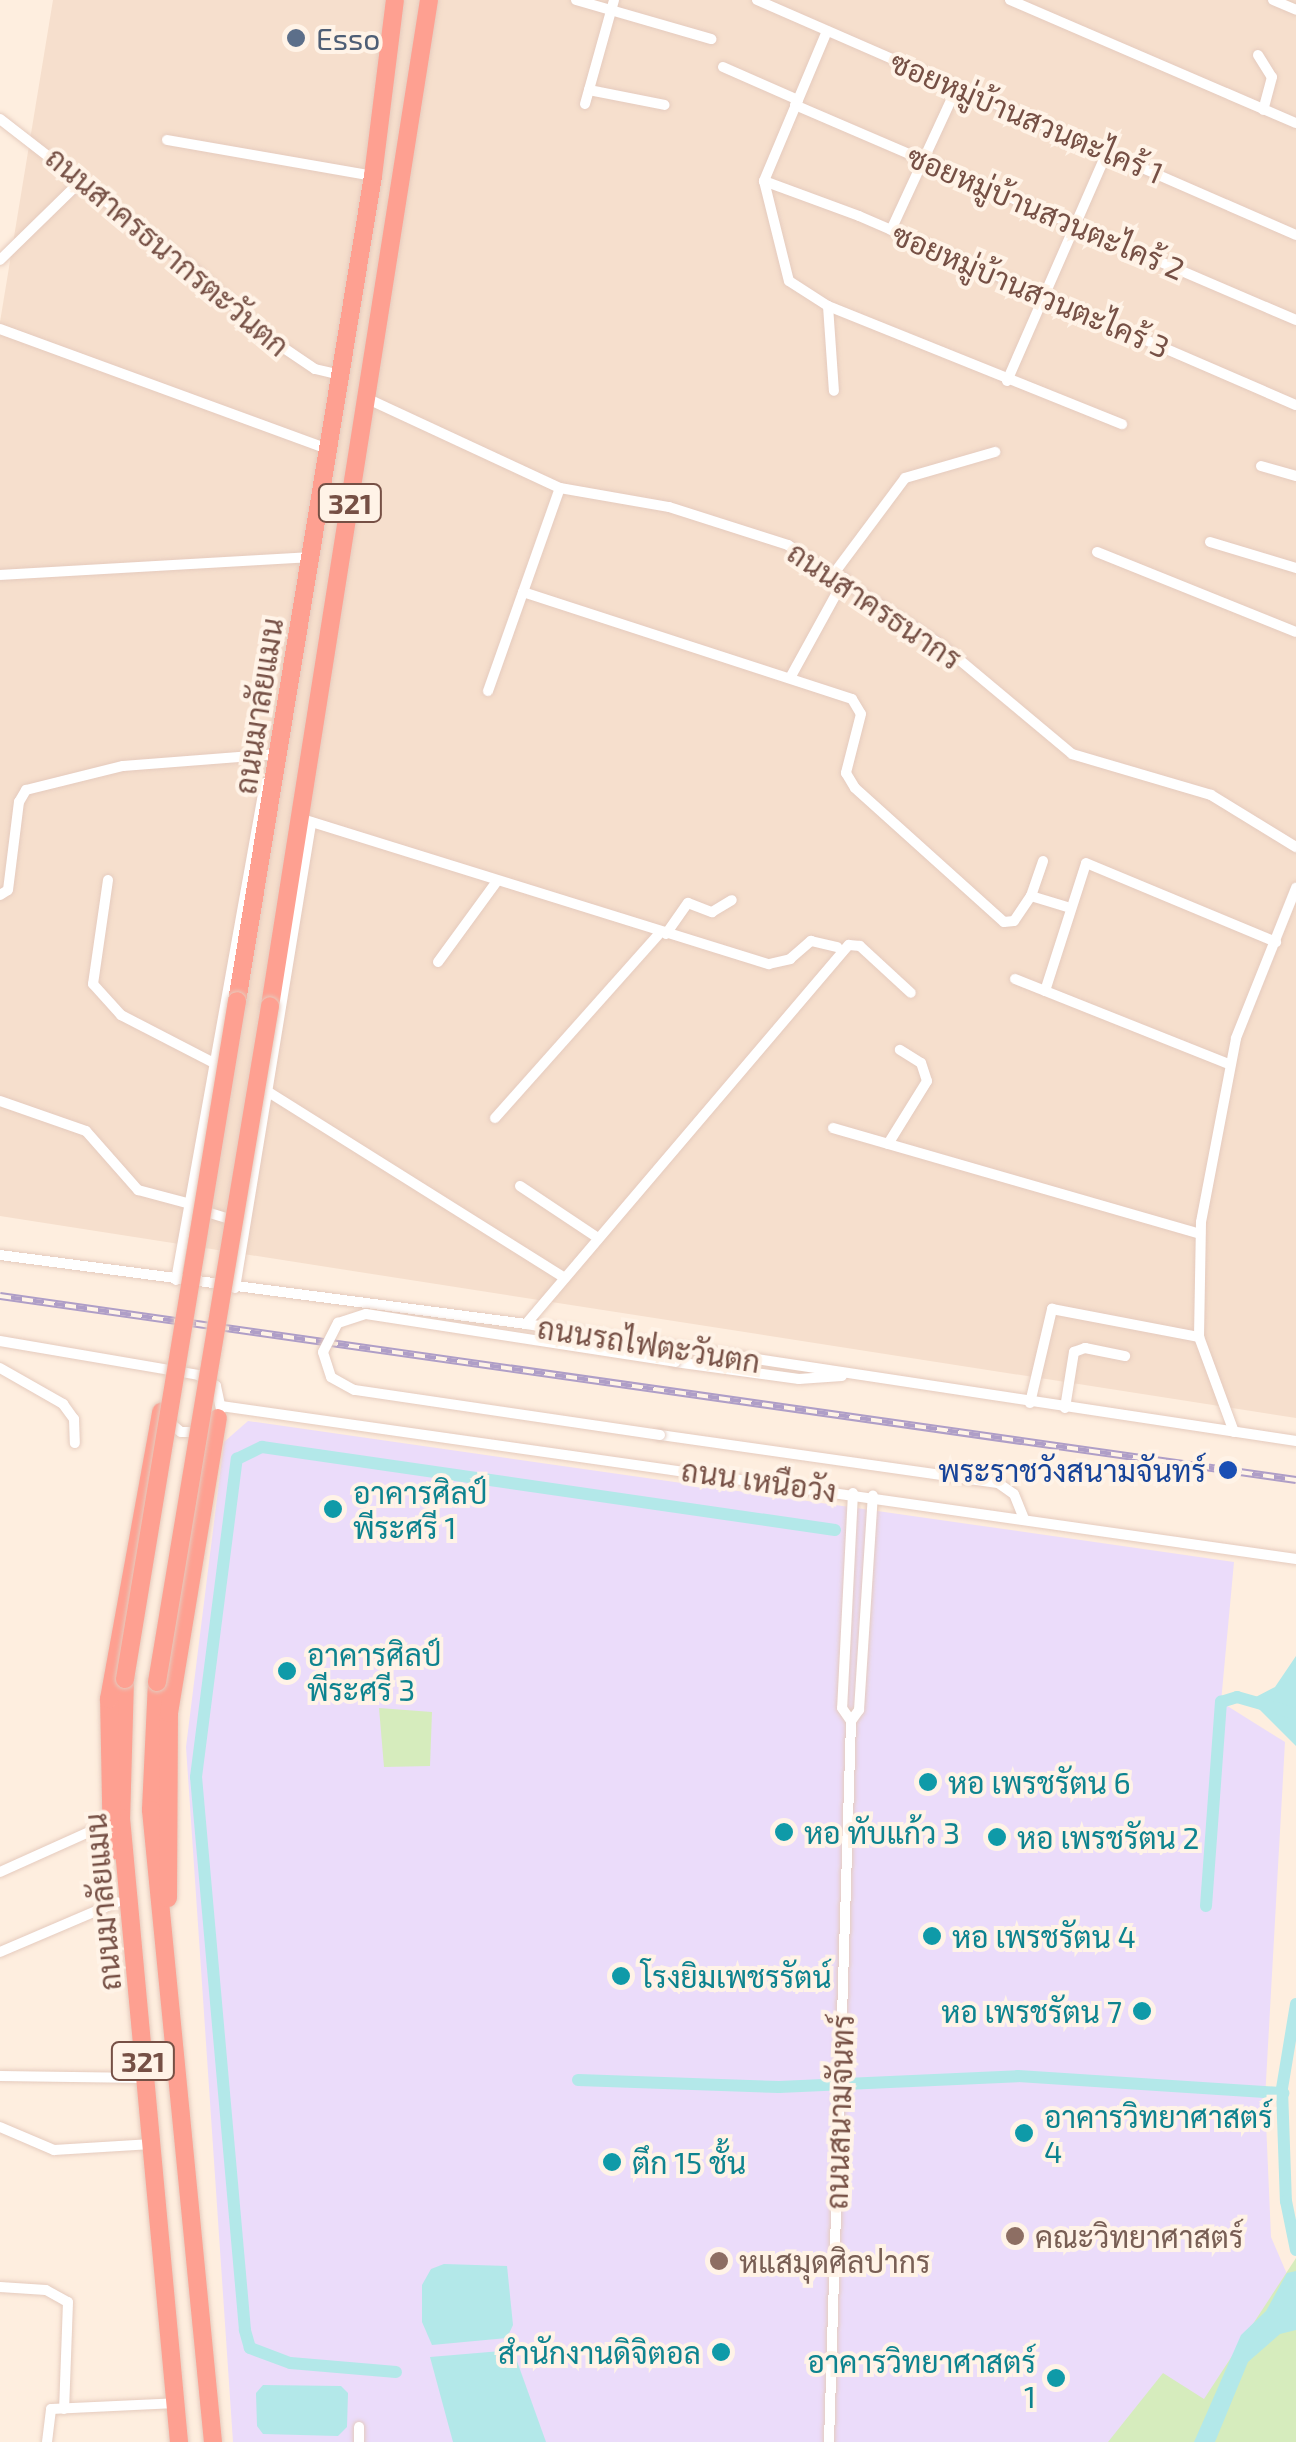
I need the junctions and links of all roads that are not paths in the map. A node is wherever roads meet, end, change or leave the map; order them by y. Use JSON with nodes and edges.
{"nodes":[{"id":1,"x":394,"y":0,"type":"edge"},
{"id":2,"x":428,"y":0,"type":"edge"},
{"id":3,"x":576,"y":0,"type":"edge"},
{"id":4,"x":757,"y":0,"type":"edge"},
{"id":5,"x":1010,"y":0,"type":"edge"},
{"id":6,"x":1272,"y":0,"type":"edge"},
{"id":7,"x":613,"y":5,"type":"edge"},
{"id":8,"x":1296,"y":10,"type":"edge"},
{"id":9,"x":827,"y":31,"type":"junction"},
{"id":10,"x":711,"y":39,"type":"dead end"},
{"id":11,"x":1258,"y":54,"type":"dead end"},
{"id":12,"x":723,"y":68,"type":"dead end"},
{"id":13,"x":958,"y":87,"type":"junction"},
{"id":14,"x":588,"y":90,"type":"junction"},
{"id":15,"x":796,"y":103,"type":"junction"},
{"id":16,"x":585,"y":104,"type":"dead end"},
{"id":17,"x":665,"y":106,"type":"dead end"},
{"id":18,"x":1263,"y":110,"type":"junction"},
{"id":19,"x":0,"y":119,"type":"edge"},
{"id":20,"x":1296,"y":123,"type":"edge"},
{"id":21,"x":167,"y":140,"type":"dead end"},
{"id":22,"x":1107,"y":152,"type":"junction"},
{"id":23,"x":927,"y":162,"type":"junction"},
{"id":24,"x":373,"y":176,"type":"junction"},
{"id":25,"x":82,"y":180,"type":"junction"},
{"id":26,"x":764,"y":182,"type":"junction"},
{"id":27,"x":1075,"y":224,"type":"junction"},
{"id":28,"x":891,"y":230,"type":"junction"},
{"id":29,"x":1296,"y":235,"type":"edge"},
{"id":30,"x":0,"y":260,"type":"edge"},
{"id":31,"x":1046,"y":296,"type":"junction"},
{"id":32,"x":828,"y":306,"type":"junction"},
{"id":33,"x":1296,"y":320,"type":"edge"},
{"id":34,"x":0,"y":329,"type":"edge"},
{"id":35,"x":340,"y":375,"type":"junction"},
{"id":36,"x":1007,"y":382,"type":"junction"},
{"id":37,"x":834,"y":391,"type":"dead end"},
{"id":38,"x":368,"y":399,"type":"junction"},
{"id":39,"x":1296,"y":405,"type":"edge"},
{"id":40,"x":1122,"y":424,"type":"dead end"},
{"id":41,"x":328,"y":449,"type":"junction"},
{"id":42,"x":995,"y":452,"type":"dead end"},
{"id":43,"x":1261,"y":466,"type":"dead end"},
{"id":44,"x":1296,"y":476,"type":"edge"},
{"id":45,"x":560,"y":488,"type":"junction"},
{"id":46,"x":1210,"y":542,"type":"dead end"},
{"id":47,"x":1097,"y":552,"type":"dead end"},
{"id":48,"x":310,"y":557,"type":"junction"},
{"id":49,"x":1296,"y":568,"type":"edge"},
{"id":50,"x":840,"y":575,"type":"junction"},
{"id":51,"x":0,"y":576,"type":"edge"},
{"id":52,"x":523,"y":592,"type":"junction"},
{"id":53,"x":1296,"y":632,"type":"edge"},
{"id":54,"x":790,"y":678,"type":"junction"},
{"id":55,"x":488,"y":691,"type":"dead end"},
{"id":56,"x":277,"y":759,"type":"junction"},
{"id":57,"x":305,"y":820,"type":"junction"},
{"id":58,"x":1296,"y":848,"type":"edge"},
{"id":59,"x":1044,"y":861,"type":"dead end"},
{"id":60,"x":108,"y":880,"type":"dead end"},
{"id":61,"x":497,"y":881,"type":"junction"},
{"id":62,"x":1296,"y":888,"type":"edge"},
{"id":63,"x":0,"y":894,"type":"edge"},
{"id":64,"x":1031,"y":896,"type":"junction"},
{"id":65,"x":732,"y":900,"type":"dead end"},
{"id":66,"x":1066,"y":907,"type":"junction"},
{"id":67,"x":663,"y":933,"type":"junction"},
{"id":68,"x":1276,"y":942,"type":"junction"},
{"id":69,"x":837,"y":948,"type":"dead end"},
{"id":70,"x":438,"y":962,"type":"dead end"},
{"id":71,"x":1015,"y":979,"type":"dead end"},
{"id":72,"x":1045,"y":991,"type":"junction"},
{"id":73,"x":911,"y":993,"type":"dead end"},
{"id":74,"x":900,"y":1050,"type":"dead end"},
{"id":75,"x":212,"y":1062,"type":"junction"},
{"id":76,"x":1228,"y":1064,"type":"junction"},
{"id":77,"x":270,"y":1093,"type":"junction"},
{"id":78,"x":0,"y":1101,"type":"edge"},
{"id":79,"x":495,"y":1118,"type":"dead end"},
{"id":80,"x":833,"y":1128,"type":"dead end"},
{"id":81,"x":888,"y":1144,"type":"junction"},
{"id":82,"x":520,"y":1186,"type":"dead end"},
{"id":83,"x":187,"y":1203,"type":"junction"},
{"id":84,"x":185,"y":1216,"type":"junction"},
{"id":85,"x":246,"y":1230,"type":"junction"},
{"id":86,"x":1200,"y":1234,"type":"junction"},
{"id":87,"x":598,"y":1238,"type":"junction"},
{"id":88,"x":0,"y":1254,"type":"edge"},
{"id":89,"x":564,"y":1278,"type":"junction"},
{"id":90,"x":176,"y":1280,"type":"junction"},
{"id":91,"x":235,"y":1288,"type":"junction"},
{"id":92,"x":526,"y":1324,"type":"junction"},
{"id":93,"x":1199,"y":1337,"type":"junction"},
{"id":94,"x":0,"y":1341,"type":"edge"},
{"id":95,"x":1125,"y":1356,"type":"dead end"},
{"id":96,"x":0,"y":1368,"type":"edge"},
{"id":97,"x":168,"y":1370,"type":"junction"},
{"id":98,"x":847,"y":1375,"type":"junction"},
{"id":99,"x":1030,"y":1403,"type":"junction"},
{"id":100,"x":1065,"y":1408,"type":"junction"},
{"id":101,"x":161,"y":1411,"type":"junction"},
{"id":102,"x":220,"y":1412,"type":"junction"},
{"id":103,"x":1234,"y":1432,"type":"junction"},
{"id":104,"x":1296,"y":1440,"type":"edge"},
{"id":105,"x":76,"y":1444,"type":"dead end"},
{"id":106,"x":853,"y":1493,"type":"junction"},
{"id":107,"x":874,"y":1496,"type":"junction"},
{"id":108,"x":1024,"y":1519,"type":"junction"},
{"id":109,"x":1296,"y":1559,"type":"edge"},
{"id":110,"x":851,"y":1721,"type":"junction"},
{"id":111,"x":109,"y":1822,"type":"junction"},
{"id":112,"x":0,"y":1872,"type":"edge"},
{"id":113,"x":118,"y":1902,"type":"junction"},
{"id":114,"x":164,"y":1934,"type":"junction"},
{"id":115,"x":0,"y":1952,"type":"edge"},
{"id":116,"x":145,"y":2073,"type":"junction"},
{"id":117,"x":0,"y":2076,"type":"edge"},
{"id":118,"x":0,"y":2126,"type":"edge"},
{"id":119,"x":152,"y":2144,"type":"junction"},
{"id":120,"x":0,"y":2287,"type":"edge"},
{"id":121,"x":176,"y":2402,"type":"junction"},
{"id":122,"x":64,"y":2410,"type":"junction"},
{"id":123,"x":359,"y":2426,"type":"dead end"},
{"id":124,"x":48,"y":2442,"type":"edge"},
{"id":125,"x":179,"y":2442,"type":"edge"},
{"id":126,"x":213,"y":2442,"type":"edge"},
{"id":127,"x":359,"y":2442,"type":"edge"},
{"id":128,"x":829,"y":2442,"type":"edge"}],
"edges":[{"from":1,"to":24,"type":"highway","name":"ถนนมาลัยแมน","number":"321"},
{"from":2,"to":38,"type":"highway","name":"ถนนมาลัยแมน","number":"321"},
{"from":3,"to":7,"type":"street"},
{"from":4,"to":9,"type":"street","name":"ซอยหมู่บ้านสวนตะไคร้ 1"},
{"from":5,"to":18,"type":"street"},
{"from":6,"to":8,"type":"street"},
{"from":7,"to":10,"type":"street"},
{"from":7,"to":14,"type":"street"},
{"from":9,"to":13,"type":"street","name":"ซอยหมู่บ้านสวนตะไคร้ 1"},
{"from":9,"to":15,"type":"street"},
{"from":11,"to":18,"type":"street"},
{"from":12,"to":15,"type":"street","name":"ซอยหมู่บ้านสวนตะไคร้ 2"},
{"from":13,"to":22,"type":"street","name":"ซอยหมู่บ้านสวนตะไคร้ 1"},
{"from":13,"to":23,"type":"street"},
{"from":14,"to":16,"type":"street"},
{"from":14,"to":17,"type":"street"},
{"from":15,"to":23,"type":"street","name":"ซอยหมู่บ้านสวนตะไคร้ 2"},
{"from":15,"to":26,"type":"street"},
{"from":18,"to":20,"type":"street"},
{"from":19,"to":25,"type":"street","name":"ถนนสาครธนากรตะวันตก"},
{"from":21,"to":24,"type":"street"},
{"from":22,"to":27,"type":"street"},
{"from":22,"to":29,"type":"street","name":"ซอยหมู่บ้านสวนตะไคร้ 1"},
{"from":23,"to":27,"type":"street","name":"ซอยหมู่บ้านสวนตะไคร้ 2"},
{"from":23,"to":28,"type":"street"},
{"from":24,"to":35,"type":"highway","name":"ถนนมาลัยแมน","number":"321"},
{"from":25,"to":30,"type":"street"},
{"from":25,"to":35,"type":"street","name":"ถนนสาครธนากรตะวันตก"},
{"from":26,"to":28,"type":"street","name":"ซอยหมู่บ้านสวนตะไคร้ 3"},
{"from":26,"to":32,"type":"street"},
{"from":27,"to":31,"type":"street"},
{"from":27,"to":33,"type":"street","name":"ซอยหมู่บ้านสวนตะไคร้ 2"},
{"from":28,"to":31,"type":"street","name":"ซอยหมู่บ้านสวนตะไคร้ 3"},
{"from":31,"to":36,"type":"street"},
{"from":31,"to":39,"type":"street","name":"ซอยหมู่บ้านสวนตะไคร้ 3"},
{"from":32,"to":36,"type":"street"},
{"from":32,"to":37,"type":"street"},
{"from":34,"to":41,"type":"street"},
{"from":35,"to":41,"type":"highway","name":"ถนนมาลัยแมน","number":"321"},
{"from":36,"to":40,"type":"street"},
{"from":38,"to":45,"type":"street","name":"ถนนสาครธนากร"},
{"from":38,"to":57,"type":"highway","name":"ถนนมาลัยแมน","number":"321"},
{"from":41,"to":48,"type":"highway","name":"ถนนมาลัยแมน","number":"321"},
{"from":42,"to":50,"type":"street"},
{"from":43,"to":44,"type":"street"},
{"from":45,"to":50,"type":"street","name":"ถนนสาครธนากร"},
{"from":45,"to":52,"type":"street"},
{"from":46,"to":49,"type":"street"},
{"from":47,"to":53,"type":"street"},
{"from":48,"to":51,"type":"street"},
{"from":48,"to":56,"type":"highway","name":"ถนนมาลัยแมน","number":"321"},
{"from":50,"to":54,"type":"street"},
{"from":50,"to":58,"type":"street","name":"ถนนสาครธนากร"},
{"from":52,"to":54,"type":"street"},
{"from":52,"to":55,"type":"street"},
{"from":54,"to":64,"type":"street"},
{"from":56,"to":63,"type":"street"},
{"from":56,"to":75,"type":"street"},
{"from":56,"to":116,"type":"highway","name":"ถนนมาลัยแมน","number":"321","bridge":true},
{"from":57,"to":61,"type":"street"},
{"from":57,"to":77,"type":"street"},
{"from":57,"to":114,"type":"highway","name":"ถนนมาลัยแมน","number":"321","bridge":true},
{"from":59,"to":64,"type":"street"},
{"from":60,"to":75,"type":"street"},
{"from":61,"to":67,"type":"street"},
{"from":61,"to":70,"type":"street"},
{"from":62,"to":68,"type":"street"},
{"from":64,"to":66,"type":"street"},
{"from":65,"to":67,"type":"street"},
{"from":66,"to":68,"type":"street"},
{"from":66,"to":72,"type":"street"},
{"from":67,"to":69,"type":"street"},
{"from":67,"to":79,"type":"street"},
{"from":68,"to":76,"type":"street"},
{"from":71,"to":72,"type":"street"},
{"from":72,"to":76,"type":"street"},
{"from":73,"to":87,"type":"street"},
{"from":74,"to":81,"type":"street"},
{"from":75,"to":83,"type":"street"},
{"from":76,"to":86,"type":"street"},
{"from":77,"to":85,"type":"street"},
{"from":77,"to":89,"type":"street"},
{"from":78,"to":83,"type":"street"},
{"from":80,"to":81,"type":"street"},
{"from":81,"to":86,"type":"street"},
{"from":82,"to":87,"type":"street"},
{"from":83,"to":84,"type":"street"},
{"from":84,"to":85,"type":"street"},
{"from":84,"to":90,"type":"street"},
{"from":85,"to":91,"type":"street"},
{"from":86,"to":93,"type":"street"},
{"from":87,"to":89,"type":"street"},
{"from":88,"to":90,"type":"street","name":"ถนนรถไฟตะวันตก"},
{"from":89,"to":92,"type":"street"},
{"from":90,"to":91,"type":"street","name":"ถนนรถไฟตะวันตก"},
{"from":91,"to":92,"type":"street","name":"ถนนรถไฟตะวันตก"},
{"from":92,"to":98,"type":"street","name":"ถนนรถไฟตะวันตก"},
{"from":93,"to":99,"type":"street"},
{"from":93,"to":103,"type":"street"},
{"from":94,"to":97,"type":"street"},
{"from":95,"to":100,"type":"street"},
{"from":96,"to":105,"type":"street"},
{"from":97,"to":101,"type":"highway"},
{"from":97,"to":102,"type":"street"},
{"from":98,"to":99,"type":"street","name":"ถนนรถไฟตะวันตก"},
{"from":98,"to":108,"type":"street","bridge":true},
{"from":99,"to":100,"type":"street","name":"ถนนรถไฟตะวันตก"},
{"from":100,"to":103,"type":"street","name":"ถนนรถไฟตะวันตก"},
{"from":101,"to":102,"type":"street"},
{"from":101,"to":111,"type":"highway"},
{"from":102,"to":106,"type":"street","name":"ถนน เหนือวัง"},
{"from":102,"to":114,"type":"highway"},
{"from":103,"to":104,"type":"street","name":"ถนนรถไฟตะวันตก"},
{"from":106,"to":107,"type":"street","name":"ถนน เหนือวัง"},
{"from":106,"to":110,"type":"street","name":"ถนนสนามจันทร์"},
{"from":107,"to":108,"type":"street","name":"ถนน เหนือวัง"},
{"from":107,"to":110,"type":"street","name":"ถนนสนามจันทร์"},
{"from":108,"to":109,"type":"street","name":"ถนน เหนือวัง"},
{"from":110,"to":128,"type":"street","name":"ถนนสนามจันทร์"},
{"from":111,"to":112,"type":"street"},
{"from":111,"to":113,"type":"highway"},
{"from":113,"to":115,"type":"street"},
{"from":113,"to":116,"type":"highway"},
{"from":114,"to":126,"type":"highway","name":"ถนนมาลัยแมน","number":"321"},
{"from":116,"to":117,"type":"street"},
{"from":116,"to":119,"type":"highway","name":"ถนนมาลัยแมน","number":"321"},
{"from":118,"to":119,"type":"street"},
{"from":119,"to":121,"type":"highway","name":"ถนนมาลัยแมน","number":"321"},
{"from":120,"to":122,"type":"street"},
{"from":121,"to":122,"type":"street"},
{"from":121,"to":125,"type":"highway","name":"ถนนมาลัยแมน","number":"321"},
{"from":122,"to":124,"type":"street"},
{"from":123,"to":127,"type":"street"}]}
